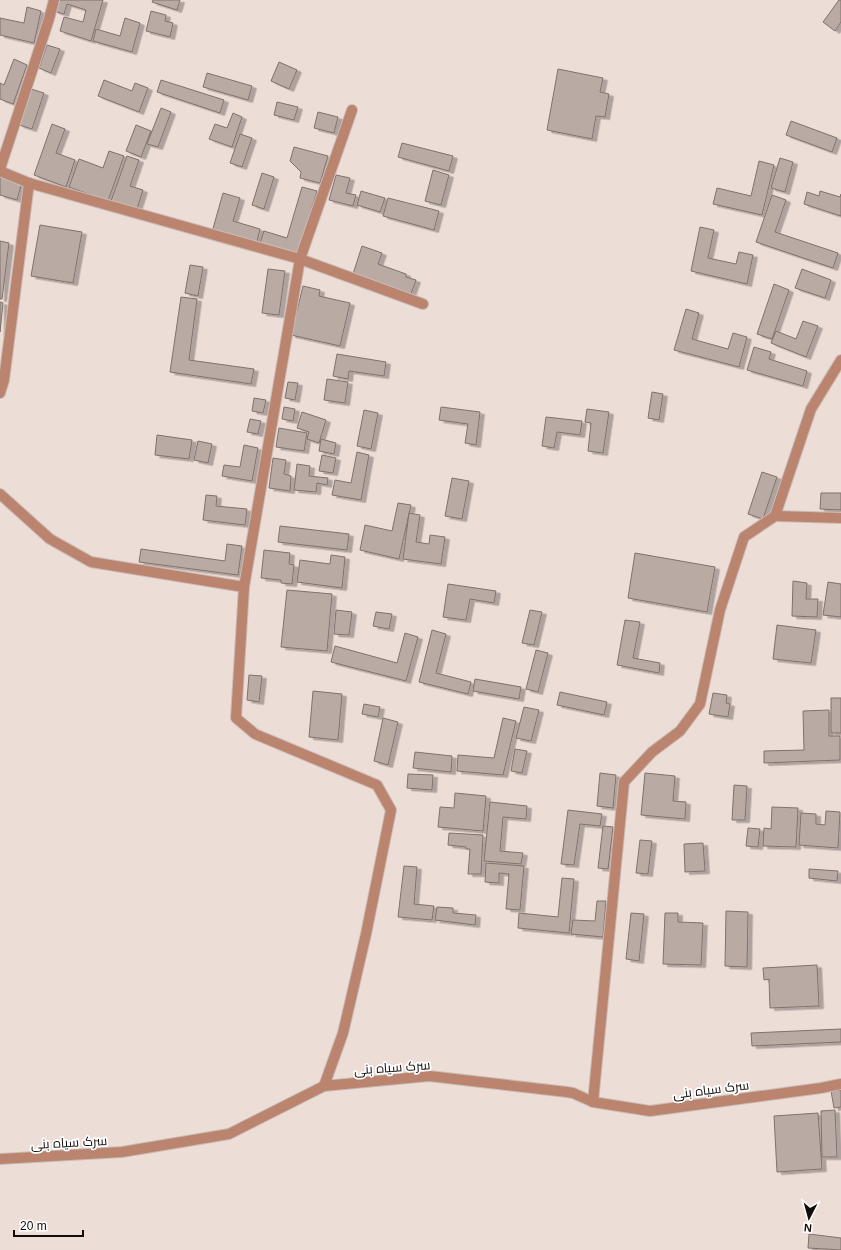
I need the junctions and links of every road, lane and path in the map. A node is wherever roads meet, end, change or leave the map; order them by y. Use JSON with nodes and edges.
{"nodes":[{"id":1,"x":54,"y":0,"type":"edge"},
{"id":2,"x":352,"y":110,"type":"dead end"},
{"id":3,"x":0,"y":170,"type":"edge"},
{"id":4,"x":29,"y":183,"type":"junction"},
{"id":5,"x":300,"y":259,"type":"junction"},
{"id":6,"x":423,"y":304,"type":"dead end"},
{"id":7,"x":841,"y":360,"type":"edge"},
{"id":8,"x":0,"y":393,"type":"edge"},
{"id":9,"x":0,"y":494,"type":"edge"},
{"id":10,"x":775,"y":516,"type":"junction"},
{"id":11,"x":841,"y":518,"type":"edge"},
{"id":12,"x":244,"y":587,"type":"junction"},
{"id":13,"x":841,"y":1084,"type":"edge"},
{"id":14,"x":324,"y":1086,"type":"junction"},
{"id":15,"x":593,"y":1102,"type":"junction"},
{"id":16,"x":0,"y":1159,"type":"edge"}],
"edges":[{"from":1,"to":3,"type":"street"},
{"from":2,"to":5,"type":"street"},
{"from":3,"to":4,"type":"street"},
{"from":4,"to":5,"type":"street"},
{"from":4,"to":8,"type":"street"},
{"from":5,"to":6,"type":"street"},
{"from":5,"to":12,"type":"street"},
{"from":7,"to":10,"type":"street"},
{"from":9,"to":12,"type":"street"},
{"from":10,"to":11,"type":"street"},
{"from":10,"to":15,"type":"street"},
{"from":12,"to":14,"type":"street"},
{"from":13,"to":15,"type":"street","name":"سرک سیاه بنی"},
{"from":14,"to":15,"type":"street","name":"سرک سیاه بنی"},
{"from":14,"to":16,"type":"street","name":"سرک سیاه بنی"}]}
